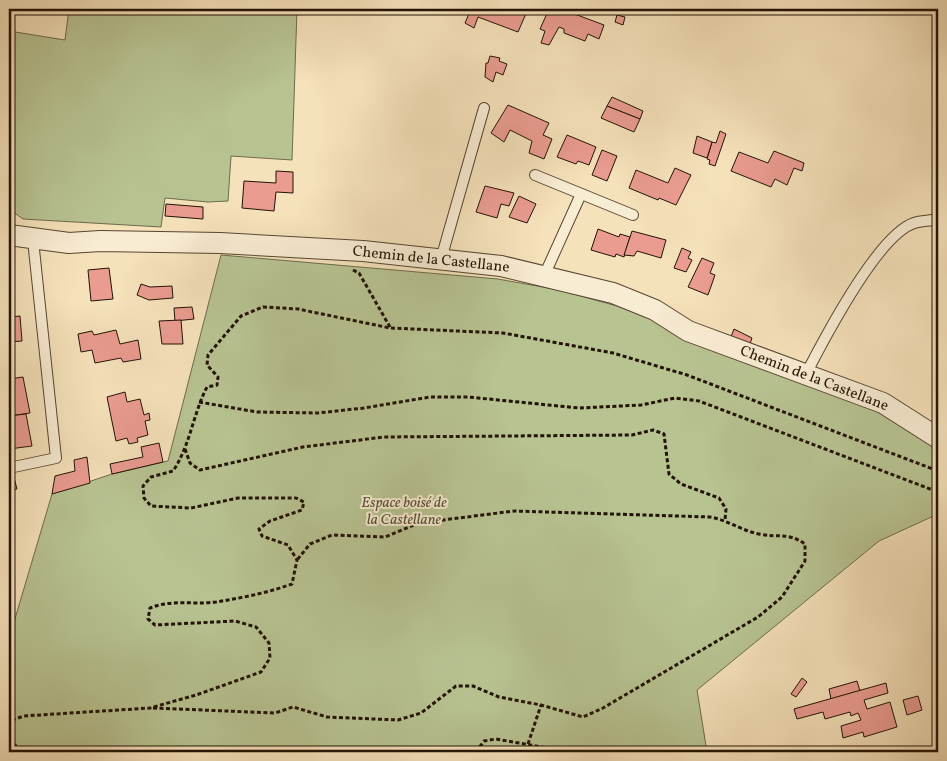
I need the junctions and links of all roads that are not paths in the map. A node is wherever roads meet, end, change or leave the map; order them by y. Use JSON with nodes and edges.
{"nodes":[{"id":1,"x":484,"y":108,"type":"dead end"},
{"id":2,"x":535,"y":175,"type":"dead end"},
{"id":3,"x":581,"y":194,"type":"junction"},
{"id":4,"x":633,"y":214,"type":"dead end"},
{"id":5,"x":934,"y":220,"type":"dead end"},
{"id":6,"x":9,"y":235,"type":"edge"},
{"id":7,"x":33,"y":240,"type":"junction"},
{"id":8,"x":441,"y":259,"type":"junction"},
{"id":9,"x":544,"y":276,"type":"junction"},
{"id":10,"x":806,"y":374,"type":"junction"},
{"id":11,"x":938,"y":438,"type":"edge"},
{"id":12,"x":9,"y":468,"type":"edge"}],
"edges":[{"from":1,"to":8,"type":"lane"},
{"from":2,"to":3,"type":"lane"},
{"from":3,"to":4,"type":"lane"},
{"from":3,"to":9,"type":"lane"},
{"from":5,"to":10,"type":"lane"},
{"from":6,"to":7,"type":"street","name":"Chemin de la Castellane"},
{"from":7,"to":8,"type":"street","name":"Chemin de la Castellane"},
{"from":7,"to":12,"type":"lane"},
{"from":8,"to":9,"type":"street","name":"Chemin de la Castellane"},
{"from":9,"to":10,"type":"street","name":"Chemin de la Castellane"},
{"from":10,"to":11,"type":"street","name":"Chemin de la Castellane"}]}
